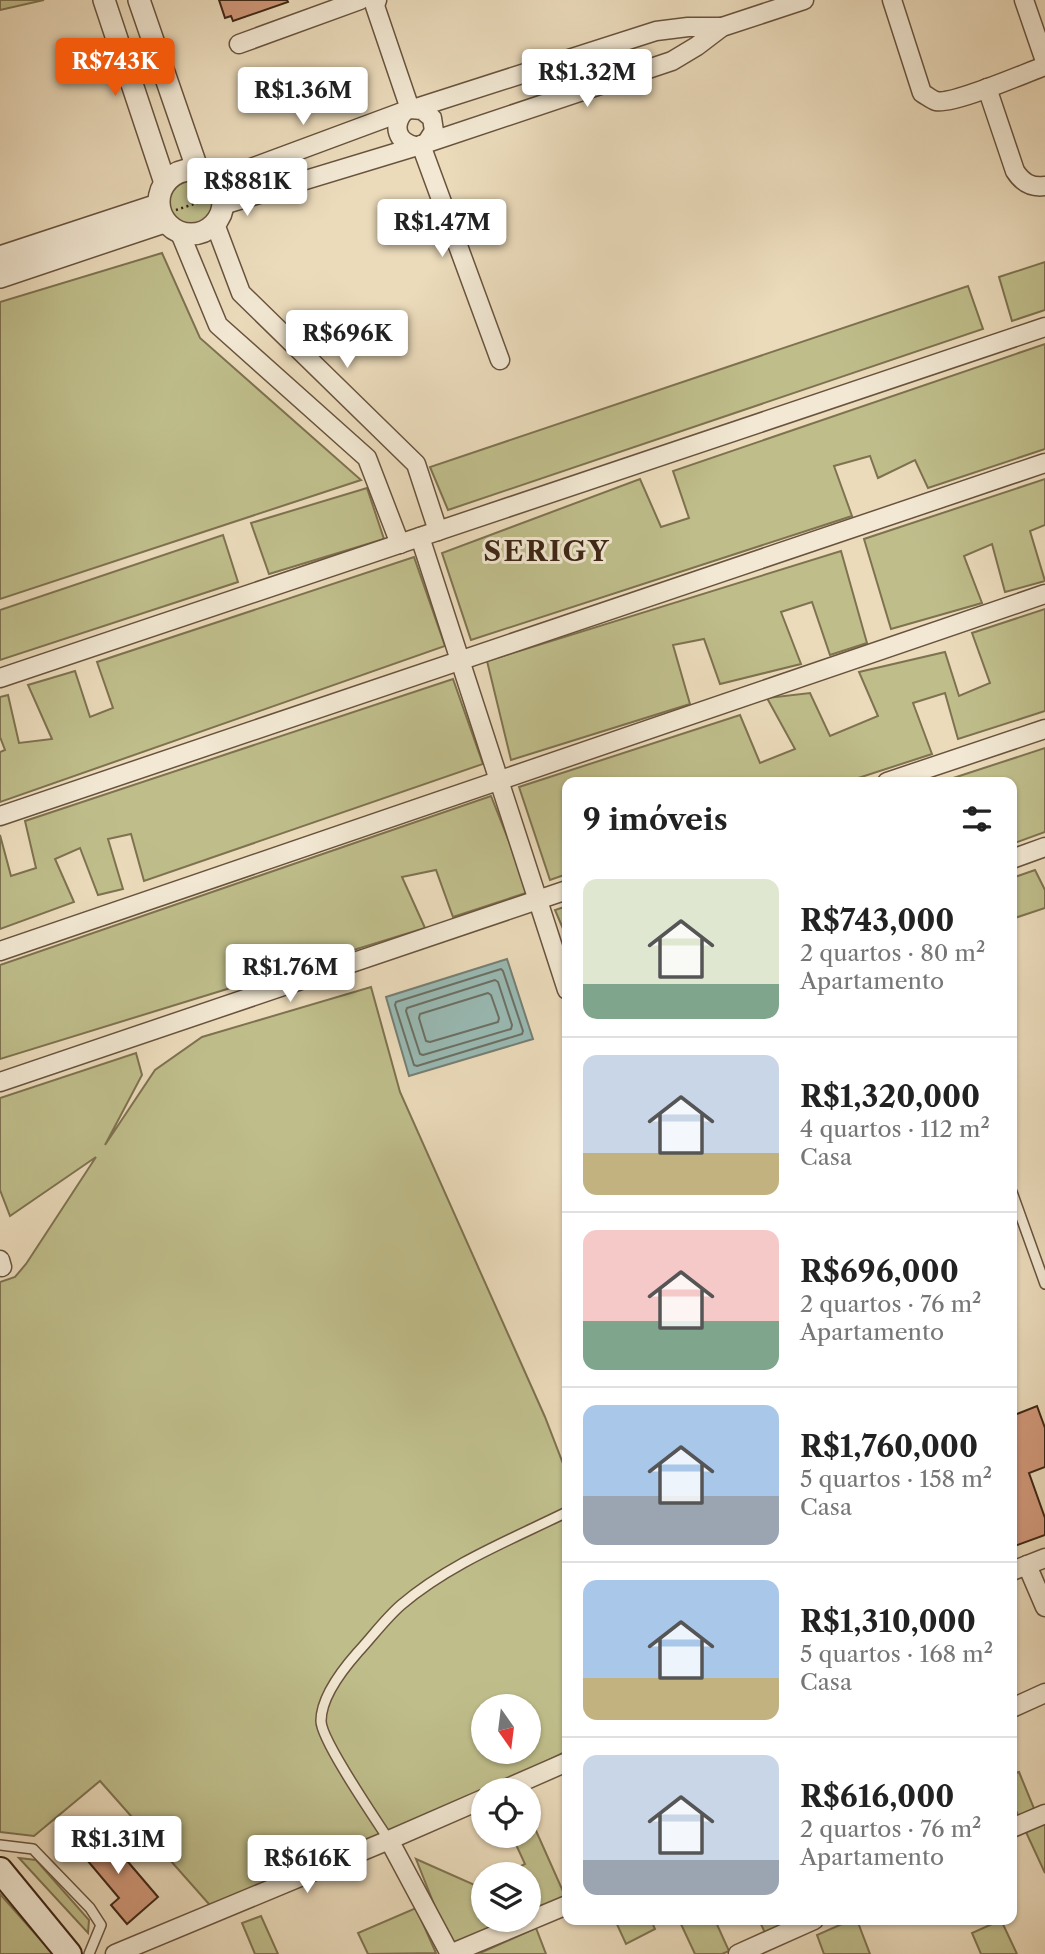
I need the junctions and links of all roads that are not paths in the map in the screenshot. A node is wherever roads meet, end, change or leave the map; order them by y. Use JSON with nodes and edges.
{"nodes":[{"id":1,"x":104,"y":0,"type":"edge"},
{"id":2,"x":139,"y":0,"type":"edge"},
{"id":3,"x":360,"y":0,"type":"edge"},
{"id":4,"x":377,"y":0,"type":"edge"},
{"id":5,"x":804,"y":0,"type":"edge"},
{"id":6,"x":892,"y":0,"type":"edge"},
{"id":7,"x":1024,"y":0,"type":"edge"},
{"id":8,"x":722,"y":27,"type":"junction"},
{"id":9,"x":663,"y":30,"type":"junction"},
{"id":10,"x":239,"y":44,"type":"dead end"},
{"id":11,"x":672,"y":61,"type":"junction"},
{"id":12,"x":1045,"y":63,"type":"edge"},
{"id":13,"x":986,"y":88,"type":"junction"},
{"id":14,"x":410,"y":110,"type":"junction"},
{"id":15,"x":421,"y":144,"type":"junction"},
{"id":16,"x":207,"y":176,"type":"junction"},
{"id":17,"x":165,"y":183,"type":"junction"},
{"id":18,"x":1045,"y":186,"type":"edge"},
{"id":19,"x":219,"y":214,"type":"junction"},
{"id":20,"x":167,"y":220,"type":"junction"},
{"id":21,"x":0,"y":257,"type":"edge"},
{"id":22,"x":0,"y":277,"type":"edge"},
{"id":23,"x":1045,"y":327,"type":"edge"},
{"id":24,"x":500,"y":360,"type":"dead end"},
{"id":25,"x":1045,"y":463,"type":"edge"},
{"id":26,"x":438,"y":531,"type":"junction"},
{"id":27,"x":420,"y":537,"type":"junction"},
{"id":28,"x":400,"y":544,"type":"junction"},
{"id":29,"x":1045,"y":594,"type":"edge"},
{"id":30,"x":460,"y":661,"type":"junction"},
{"id":31,"x":0,"y":678,"type":"edge"},
{"id":32,"x":1045,"y":729,"type":"edge"},
{"id":33,"x":902,"y":777,"type":"edge"},
{"id":34,"x":499,"y":780,"type":"junction"},
{"id":35,"x":0,"y":816,"type":"edge"},
{"id":36,"x":1045,"y":847,"type":"edge"},
{"id":37,"x":1017,"y":857,"type":"edge"},
{"id":38,"x":562,"y":892,"type":"edge"},
{"id":39,"x":538,"y":900,"type":"junction"},
{"id":40,"x":0,"y":951,"type":"edge"},
{"id":41,"x":562,"y":974,"type":"edge"},
{"id":42,"x":0,"y":1082,"type":"edge"},
{"id":43,"x":1017,"y":1206,"type":"edge"},
{"id":44,"x":1045,"y":1284,"type":"edge"},
{"id":45,"x":562,"y":1515,"type":"edge"},
{"id":46,"x":1045,"y":1558,"type":"edge"},
{"id":47,"x":1019,"y":1568,"type":"edge"},
{"id":48,"x":1045,"y":1607,"type":"edge"},
{"id":49,"x":1045,"y":1693,"type":"edge"},
{"id":50,"x":1017,"y":1706,"type":"edge"},
{"id":51,"x":562,"y":1764,"type":"edge"},
{"id":52,"x":530,"y":1778,"type":"edge"},
{"id":53,"x":471,"y":1804,"type":"edge"},
{"id":54,"x":1045,"y":1814,"type":"edge"},
{"id":55,"x":1017,"y":1826,"type":"edge"},
{"id":56,"x":389,"y":1840,"type":"junction"},
{"id":57,"x":0,"y":1845,"type":"edge"},
{"id":58,"x":0,"y":1870,"type":"edge"},
{"id":59,"x":562,"y":1907,"type":"edge"},
{"id":60,"x":803,"y":1925,"type":"edge"},
{"id":61,"x":69,"y":1954,"type":"edge"},
{"id":62,"x":89,"y":1954,"type":"edge"},
{"id":63,"x":116,"y":1954,"type":"edge"},
{"id":64,"x":450,"y":1954,"type":"edge"},
{"id":65,"x":738,"y":1954,"type":"edge"}],
"edges":[{"from":1,"to":17,"type":"street"},
{"from":2,"to":16,"type":"street"},
{"from":3,"to":10,"type":"street"},
{"from":4,"to":14,"type":"street"},
{"from":5,"to":8,"type":"street"},
{"from":6,"to":13,"type":"street"},
{"from":7,"to":12,"type":"street"},
{"from":8,"to":9,"type":"street"},
{"from":8,"to":11,"type":"street"},
{"from":9,"to":11,"type":"street"},
{"from":9,"to":14,"type":"street"},
{"from":11,"to":15,"type":"street"},
{"from":12,"to":13,"type":"street"},
{"from":13,"to":18,"type":"street"},
{"from":14,"to":15,"type":"street"},
{"from":14,"to":15,"type":"street"},
{"from":14,"to":16,"type":"street"},
{"from":15,"to":19,"type":"street"},
{"from":15,"to":24,"type":"street"},
{"from":16,"to":17,"type":"street"},
{"from":16,"to":19,"type":"street"},
{"from":17,"to":20,"type":"street"},
{"from":19,"to":20,"type":"street"},
{"from":19,"to":26,"type":"street"},
{"from":20,"to":21,"type":"street"},
{"from":20,"to":22,"type":"street"},
{"from":20,"to":28,"type":"street"},
{"from":23,"to":26,"type":"street"},
{"from":25,"to":30,"type":"street"},
{"from":26,"to":27,"type":"street"},
{"from":27,"to":28,"type":"street"},
{"from":27,"to":30,"type":"street"},
{"from":28,"to":31,"type":"street"},
{"from":29,"to":34,"type":"street"},
{"from":30,"to":34,"type":"street"},
{"from":30,"to":35,"type":"street"},
{"from":32,"to":33,"type":"street"},
{"from":34,"to":39,"type":"street"},
{"from":34,"to":40,"type":"street"},
{"from":36,"to":37,"type":"street"},
{"from":38,"to":39,"type":"street"},
{"from":39,"to":41,"type":"street"},
{"from":39,"to":42,"type":"street"},
{"from":43,"to":44,"type":"lane"},
{"from":45,"to":56,"type":"lane"},
{"from":46,"to":47,"type":"street"},
{"from":47,"to":48,"type":"street"},
{"from":49,"to":50,"type":"street"},
{"from":51,"to":52,"type":"street"},
{"from":53,"to":56,"type":"street"},
{"from":54,"to":55,"type":"street"},
{"from":56,"to":63,"type":"street"},
{"from":56,"to":64,"type":"street"},
{"from":57,"to":62,"type":"lane"},
{"from":58,"to":61,"type":"main road"},
{"from":59,"to":64,"type":"street"},
{"from":60,"to":65,"type":"street"}]}
